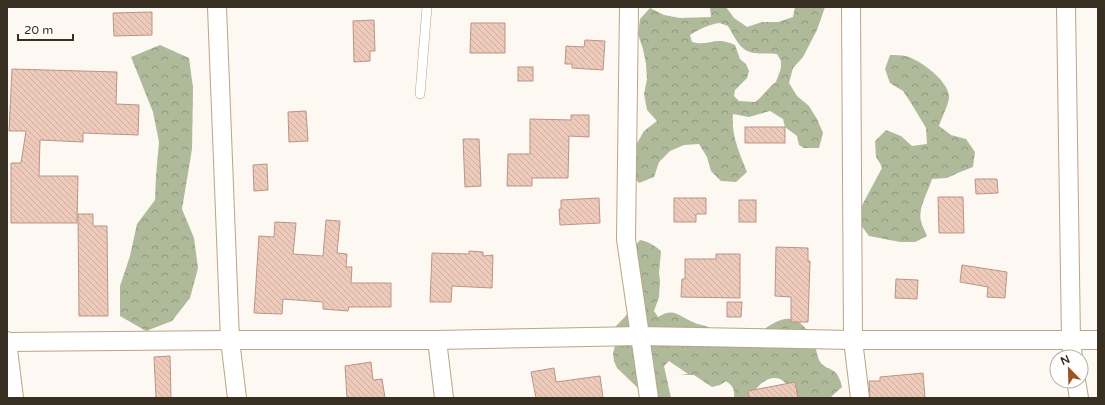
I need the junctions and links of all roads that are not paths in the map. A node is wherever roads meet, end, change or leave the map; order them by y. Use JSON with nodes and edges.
{"nodes":[{"id":1,"x":217,"y":7,"type":"edge"},
{"id":2,"x":427,"y":7,"type":"edge"},
{"id":3,"x":629,"y":7,"type":"edge"},
{"id":4,"x":851,"y":7,"type":"edge"},
{"id":5,"x":1066,"y":7,"type":"edge"},
{"id":6,"x":420,"y":94,"type":"dead end"},
{"id":7,"x":640,"y":336,"type":"junction"},
{"id":8,"x":230,"y":340,"type":"junction"},
{"id":9,"x":437,"y":340,"type":"junction"},
{"id":10,"x":853,"y":340,"type":"junction"},
{"id":11,"x":1098,"y":340,"type":"edge"},
{"id":12,"x":7,"y":342,"type":"edge"},
{"id":13,"x":1072,"y":349,"type":"edge"},
{"id":14,"x":14,"y":398,"type":"edge"},
{"id":15,"x":237,"y":398,"type":"edge"},
{"id":16,"x":444,"y":398,"type":"edge"},
{"id":17,"x":649,"y":398,"type":"edge"},
{"id":18,"x":860,"y":398,"type":"edge"}],
"edges":[{"from":1,"to":8,"type":"street"},
{"from":2,"to":6,"type":"lane"},
{"from":3,"to":7,"type":"street"},
{"from":4,"to":10,"type":"street"},
{"from":5,"to":13,"type":"street"},
{"from":7,"to":9,"type":"street"},
{"from":7,"to":10,"type":"street"},
{"from":7,"to":17,"type":"street"},
{"from":8,"to":9,"type":"street"},
{"from":8,"to":12,"type":"street"},
{"from":8,"to":15,"type":"street"},
{"from":9,"to":16,"type":"street"},
{"from":10,"to":13,"type":"street"},
{"from":10,"to":18,"type":"street"},
{"from":11,"to":13,"type":"street"},
{"from":12,"to":14,"type":"street"}]}
